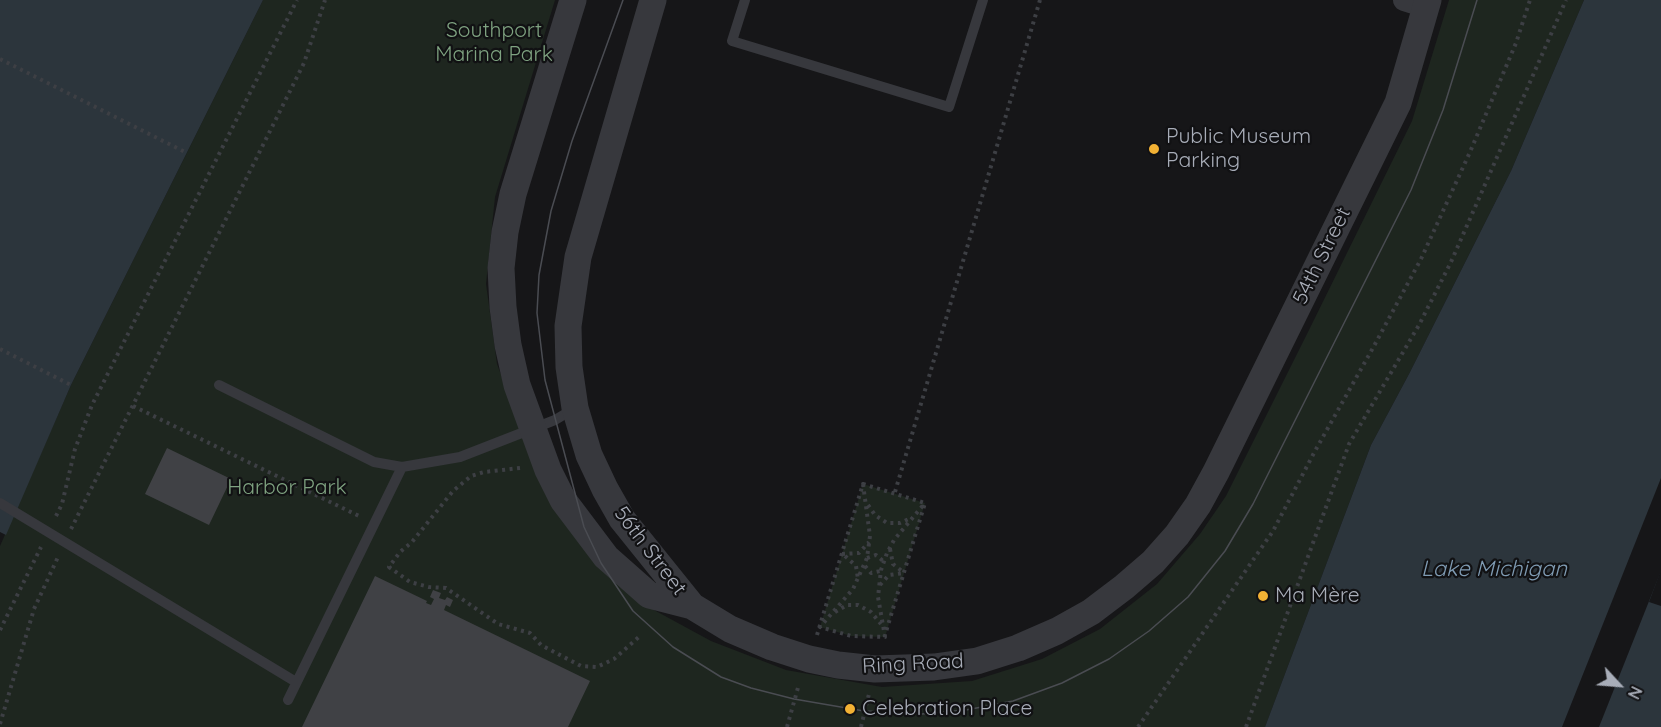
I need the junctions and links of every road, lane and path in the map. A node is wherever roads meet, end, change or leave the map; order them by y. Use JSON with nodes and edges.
{"nodes":[{"id":1,"x":297,"y":0,"type":"edge"},
{"id":2,"x":326,"y":0,"type":"edge"},
{"id":3,"x":573,"y":0,"type":"edge"},
{"id":4,"x":653,"y":0,"type":"edge"},
{"id":5,"x":744,"y":0,"type":"edge"},
{"id":6,"x":983,"y":0,"type":"edge"},
{"id":7,"x":1040,"y":0,"type":"edge"},
{"id":8,"x":1530,"y":0,"type":"edge"},
{"id":9,"x":1566,"y":0,"type":"edge"},
{"id":10,"x":1419,"y":2,"type":"edge"},
{"id":11,"x":0,"y":59,"type":"edge"},
{"id":12,"x":188,"y":153,"type":"dead end"},
{"id":13,"x":0,"y":349,"type":"edge"},
{"id":14,"x":71,"y":384,"type":"dead end"},
{"id":15,"x":219,"y":385,"type":"dead end"},
{"id":16,"x":133,"y":406,"type":"junction"},
{"id":17,"x":575,"y":408,"type":"junction"},
{"id":18,"x":532,"y":429,"type":"junction"},
{"id":19,"x":402,"y":467,"type":"junction"},
{"id":20,"x":524,"y":467,"type":"dead end"},
{"id":21,"x":863,"y":484,"type":"junction"},
{"id":22,"x":895,"y":492,"type":"junction"},
{"id":23,"x":866,"y":501,"type":"junction"},
{"id":24,"x":925,"y":503,"type":"junction"},
{"id":25,"x":0,"y":504,"type":"edge"},
{"id":26,"x":1198,"y":505,"type":"joint"},
{"id":27,"x":914,"y":516,"type":"junction"},
{"id":28,"x":375,"y":524,"type":"junction"},
{"id":29,"x":48,"y":532,"type":"junction"},
{"id":30,"x":870,"y":539,"type":"junction"},
{"id":31,"x":65,"y":542,"type":"junction"},
{"id":32,"x":890,"y":547,"type":"junction"},
{"id":33,"x":842,"y":554,"type":"junction"},
{"id":34,"x":867,"y":558,"type":"junction"},
{"id":35,"x":883,"y":562,"type":"junction"},
{"id":36,"x":864,"y":565,"type":"junction"},
{"id":37,"x":881,"y":571,"type":"junction"},
{"id":38,"x":904,"y":573,"type":"junction"},
{"id":39,"x":857,"y":583,"type":"junction"},
{"id":40,"x":878,"y":590,"type":"junction"},
{"id":41,"x":692,"y":606,"type":"junction"},
{"id":42,"x":830,"y":616,"type":"junction"},
{"id":43,"x":820,"y":627,"type":"junction"},
{"id":44,"x":883,"y":628,"type":"junction"},
{"id":45,"x":0,"y":630,"type":"edge"},
{"id":46,"x":640,"y":636,"type":"dead end"},
{"id":47,"x":817,"y":636,"type":"dead end"},
{"id":48,"x":885,"y":637,"type":"junction"},
{"id":49,"x":882,"y":645,"type":"dead end"},
{"id":50,"x":296,"y":682,"type":"junction"},
{"id":51,"x":799,"y":684,"type":"dead end"},
{"id":52,"x":869,"y":694,"type":"dead end"},
{"id":53,"x":288,"y":700,"type":"dead end"},
{"id":54,"x":0,"y":724,"type":"edge"},
{"id":55,"x":787,"y":727,"type":"edge"},
{"id":56,"x":861,"y":727,"type":"edge"},
{"id":57,"x":1138,"y":727,"type":"edge"},
{"id":58,"x":1246,"y":727,"type":"edge"}],
"edges":[{"from":1,"to":29,"type":"path"},
{"from":2,"to":16,"type":"path"},
{"from":3,"to":18,"type":"street","name":"56th Street"},
{"from":4,"to":17,"type":"street","name":"56th Street"},
{"from":5,"to":6,"type":"lane"},
{"from":7,"to":22,"type":"path"},
{"from":8,"to":57,"type":"path"},
{"from":9,"to":58,"type":"path"},
{"from":10,"to":26,"type":"street","name":"54th Street"},
{"from":11,"to":12,"type":"path"},
{"from":13,"to":14,"type":"path"},
{"from":15,"to":19,"type":"lane"},
{"from":16,"to":28,"type":"path"},
{"from":16,"to":31,"type":"path"},
{"from":17,"to":18,"type":"lane"},
{"from":17,"to":41,"type":"street","name":"56th Street"},
{"from":18,"to":19,"type":"lane"},
{"from":18,"to":41,"type":"street","name":"56th Street"},
{"from":19,"to":28,"type":"lane"},
{"from":20,"to":46,"type":"path"},
{"from":21,"to":22,"type":"path"},
{"from":21,"to":23,"type":"path"},
{"from":21,"to":33,"type":"path"},
{"from":22,"to":24,"type":"path"},
{"from":23,"to":27,"type":"path"},
{"from":23,"to":30,"type":"path"},
{"from":24,"to":27,"type":"path"},
{"from":24,"to":38,"type":"path"},
{"from":25,"to":29,"type":"lane"},
{"from":26,"to":41,"type":"street","name":"Ring Road"},
{"from":27,"to":32,"type":"path"},
{"from":28,"to":50,"type":"lane"},
{"from":29,"to":31,"type":"lane"},
{"from":29,"to":45,"type":"path"},
{"from":30,"to":33,"type":"path"},
{"from":30,"to":34,"type":"path"},
{"from":31,"to":50,"type":"lane"},
{"from":31,"to":54,"type":"path"},
{"from":32,"to":35,"type":"path"},
{"from":32,"to":38,"type":"path"},
{"from":33,"to":39,"type":"path"},
{"from":33,"to":43,"type":"path"},
{"from":34,"to":35,"type":"path"},
{"from":34,"to":36,"type":"path"},
{"from":35,"to":37,"type":"path"},
{"from":36,"to":37,"type":"path"},
{"from":36,"to":39,"type":"path"},
{"from":37,"to":40,"type":"path"},
{"from":38,"to":40,"type":"path"},
{"from":38,"to":48,"type":"path"},
{"from":39,"to":42,"type":"path"},
{"from":40,"to":44,"type":"path"},
{"from":42,"to":43,"type":"path"},
{"from":42,"to":44,"type":"path"},
{"from":43,"to":47,"type":"path"},
{"from":43,"to":48,"type":"path"},
{"from":44,"to":48,"type":"path"},
{"from":48,"to":49,"type":"path"},
{"from":50,"to":53,"type":"lane"},
{"from":51,"to":55,"type":"path"},
{"from":52,"to":56,"type":"path"}]}
